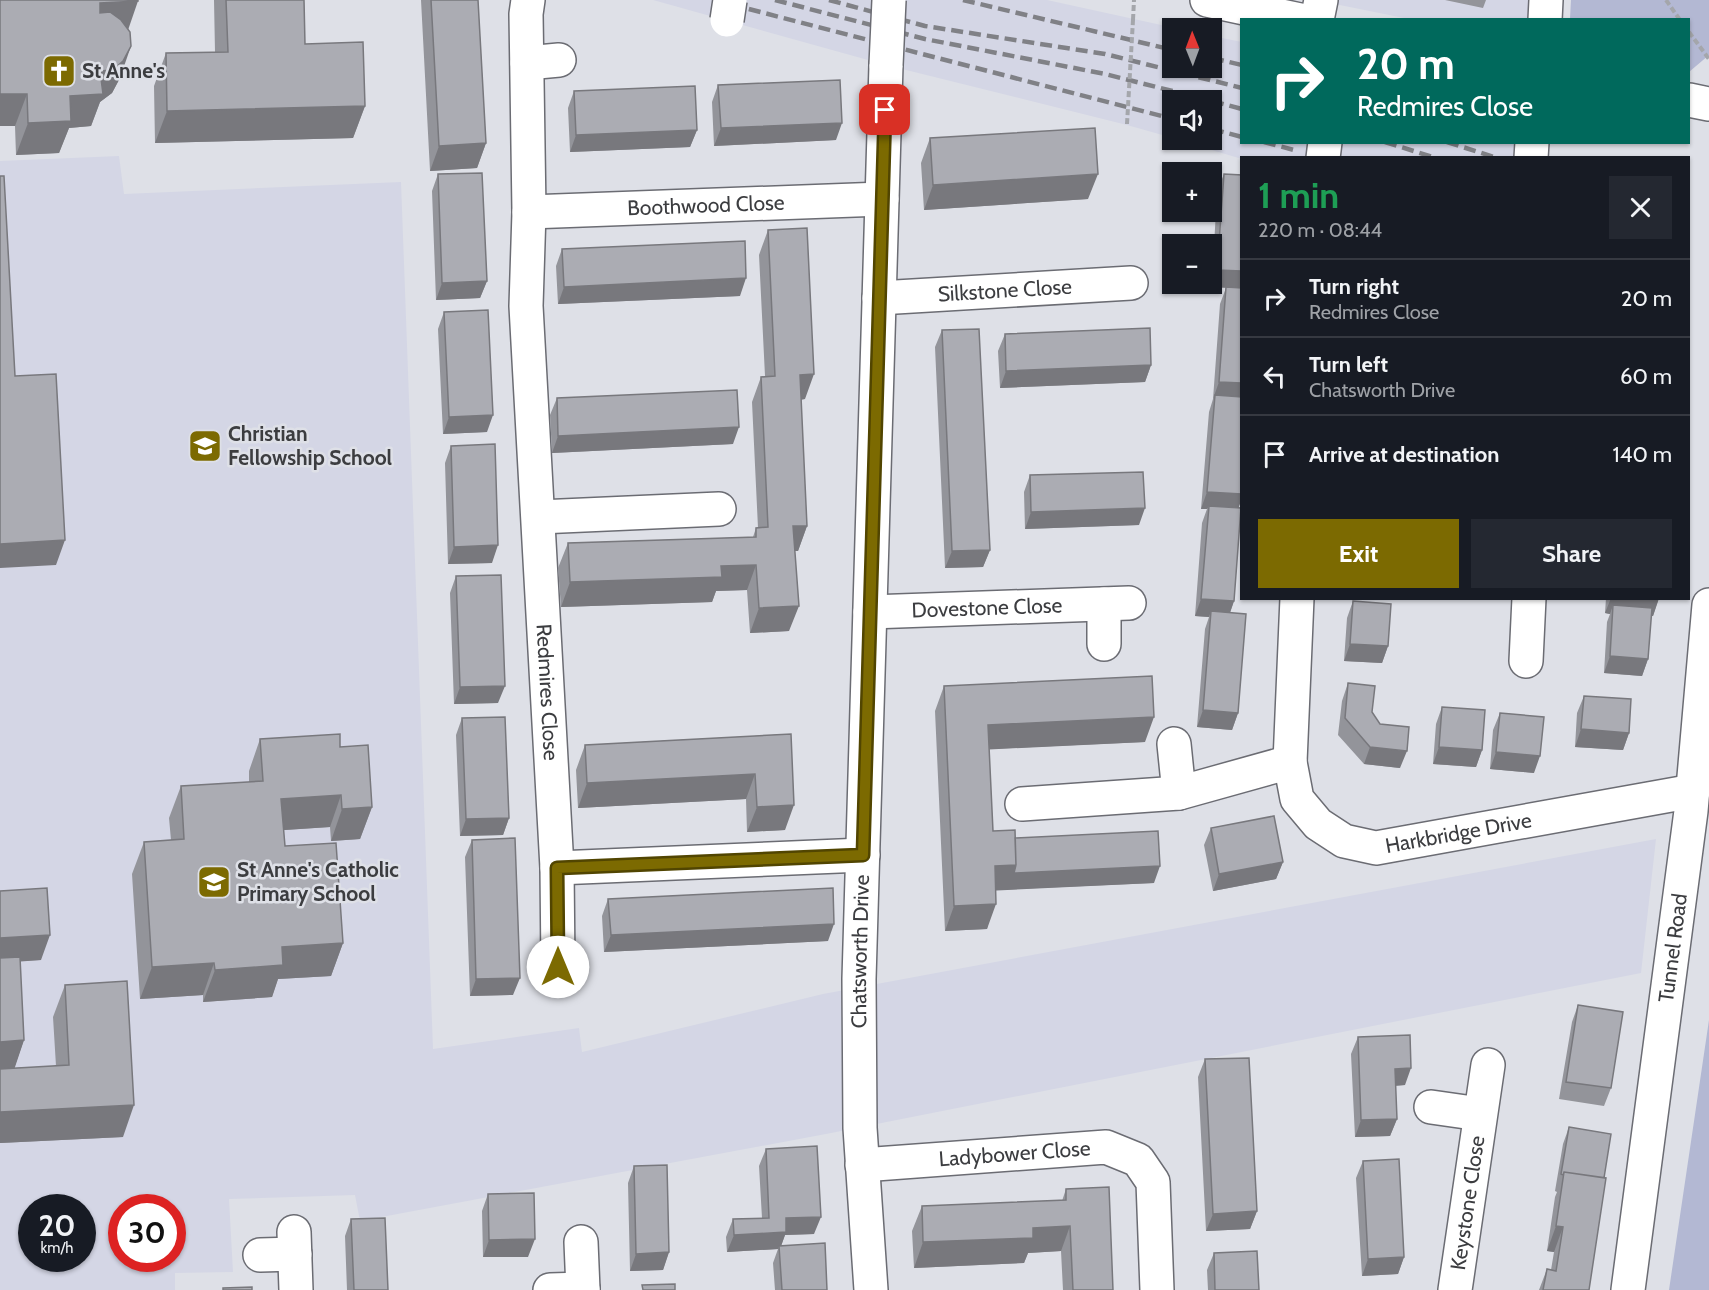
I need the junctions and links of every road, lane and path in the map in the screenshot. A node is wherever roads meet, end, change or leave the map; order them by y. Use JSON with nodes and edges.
{"nodes":[{"id":1,"x":889,"y":0,"type":"edge"},
{"id":2,"x":1134,"y":0,"type":"edge"},
{"id":3,"x":1207,"y":0,"type":"edge"},
{"id":4,"x":1321,"y":0,"type":"edge"},
{"id":5,"x":1546,"y":0,"type":"edge"},
{"id":6,"x":1666,"y":0,"type":"edge"},
{"id":7,"x":527,"y":7,"type":"edge"},
{"id":8,"x":1291,"y":18,"type":"edge"},
{"id":9,"x":1317,"y":18,"type":"edge"},
{"id":10,"x":1545,"y":18,"type":"edge"},
{"id":11,"x":1679,"y":18,"type":"edge"},
{"id":12,"x":1690,"y":33,"type":"edge"},
{"id":13,"x":1709,"y":59,"type":"edge"},
{"id":14,"x":559,"y":60,"type":"dead end"},
{"id":15,"x":527,"y":63,"type":"junction"},
{"id":16,"x":1690,"y":100,"type":"edge"},
{"id":17,"x":1709,"y":104,"type":"edge"},
{"id":18,"x":1127,"y":124,"type":"dead end"},
{"id":19,"x":882,"y":199,"type":"junction"},
{"id":20,"x":529,"y":213,"type":"junction"},
{"id":21,"x":1131,"y":283,"type":"dead end"},
{"id":22,"x":879,"y":298,"type":"junction"},
{"id":23,"x":718,"y":509,"type":"dead end"},
{"id":24,"x":539,"y":517,"type":"junction"},
{"id":25,"x":1297,"y":600,"type":"edge"},
{"id":26,"x":1529,"y":600,"type":"edge"},
{"id":27,"x":1709,"y":605,"type":"edge"},
{"id":28,"x":870,"y":612,"type":"junction"},
{"id":29,"x":1104,"y":645,"type":"dead end"},
{"id":30,"x":1526,"y":661,"type":"dead end"},
{"id":31,"x":1174,"y":744,"type":"dead end"},
{"id":32,"x":1290,"y":762,"type":"junction"},
{"id":33,"x":1179,"y":792,"type":"junction"},
{"id":34,"x":1692,"y":801,"type":"junction"},
{"id":35,"x":1022,"y":804,"type":"dead end"},
{"id":36,"x":863,"y":855,"type":"junction"},
{"id":37,"x":557,"y":868,"type":"junction"},
{"id":38,"x":558,"y":967,"type":"dead end"},
{"id":39,"x":1488,"y":1065,"type":"dead end"},
{"id":40,"x":1431,"y":1107,"type":"dead end"},
{"id":41,"x":1480,"y":1114,"type":"junction"},
{"id":42,"x":862,"y":1165,"type":"junction"},
{"id":43,"x":581,"y":1242,"type":"dead end"},
{"id":44,"x":260,"y":1255,"type":"dead end"},
{"id":45,"x":296,"y":1290,"type":"edge"},
{"id":46,"x":550,"y":1290,"type":"edge"},
{"id":47,"x":583,"y":1290,"type":"edge"},
{"id":48,"x":871,"y":1290,"type":"edge"},
{"id":49,"x":1156,"y":1290,"type":"edge"},
{"id":50,"x":1455,"y":1290,"type":"edge"},
{"id":51,"x":1628,"y":1290,"type":"edge"}],
"edges":[{"from":1,"to":19,"type":"street","name":"Chatsworth Drive","bridge":true},
{"from":2,"to":18,"type":"path","bridge":true},
{"from":3,"to":8,"type":"street"},
{"from":4,"to":9,"type":"street"},
{"from":5,"to":10,"type":"street"},
{"from":6,"to":11,"type":"path"},
{"from":7,"to":15,"type":"street"},
{"from":12,"to":13,"type":"path"},
{"from":14,"to":15,"type":"street"},
{"from":15,"to":20,"type":"street"},
{"from":16,"to":17,"type":"street"},
{"from":19,"to":20,"type":"street","name":"Boothwood Close"},
{"from":19,"to":22,"type":"street","name":"Chatsworth Drive"},
{"from":20,"to":24,"type":"street","name":"Redmires Close"},
{"from":21,"to":22,"type":"street","name":"Silkstone Close"},
{"from":22,"to":28,"type":"street","name":"Chatsworth Drive"},
{"from":23,"to":24,"type":"street"},
{"from":24,"to":37,"type":"street","name":"Redmires Close"},
{"from":25,"to":32,"type":"street","name":"Harkbridge Drive"},
{"from":26,"to":30,"type":"street"},
{"from":27,"to":34,"type":"street","name":"Tunnel Road"},
{"from":28,"to":29,"type":"street","name":"Dovestone Close"},
{"from":28,"to":36,"type":"street","name":"Chatsworth Drive"},
{"from":31,"to":33,"type":"street"},
{"from":32,"to":33,"type":"street"},
{"from":32,"to":34,"type":"street","name":"Harkbridge Drive"},
{"from":33,"to":35,"type":"street"},
{"from":34,"to":51,"type":"street","name":"Tunnel Road"},
{"from":36,"to":37,"type":"street"},
{"from":36,"to":42,"type":"street","name":"Chatsworth Drive"},
{"from":37,"to":38,"type":"street","name":"Redmires Close"},
{"from":39,"to":41,"type":"street","name":"Keystone Close"},
{"from":40,"to":41,"type":"street","name":"Keystone Close"},
{"from":41,"to":50,"type":"street","name":"Keystone Close"},
{"from":42,"to":48,"type":"street","name":"Chatsworth Drive"},
{"from":42,"to":49,"type":"street","name":"Ladybower Close"},
{"from":43,"to":47,"type":"street"},
{"from":44,"to":45,"type":"street"},
{"from":46,"to":47,"type":"street"}]}
